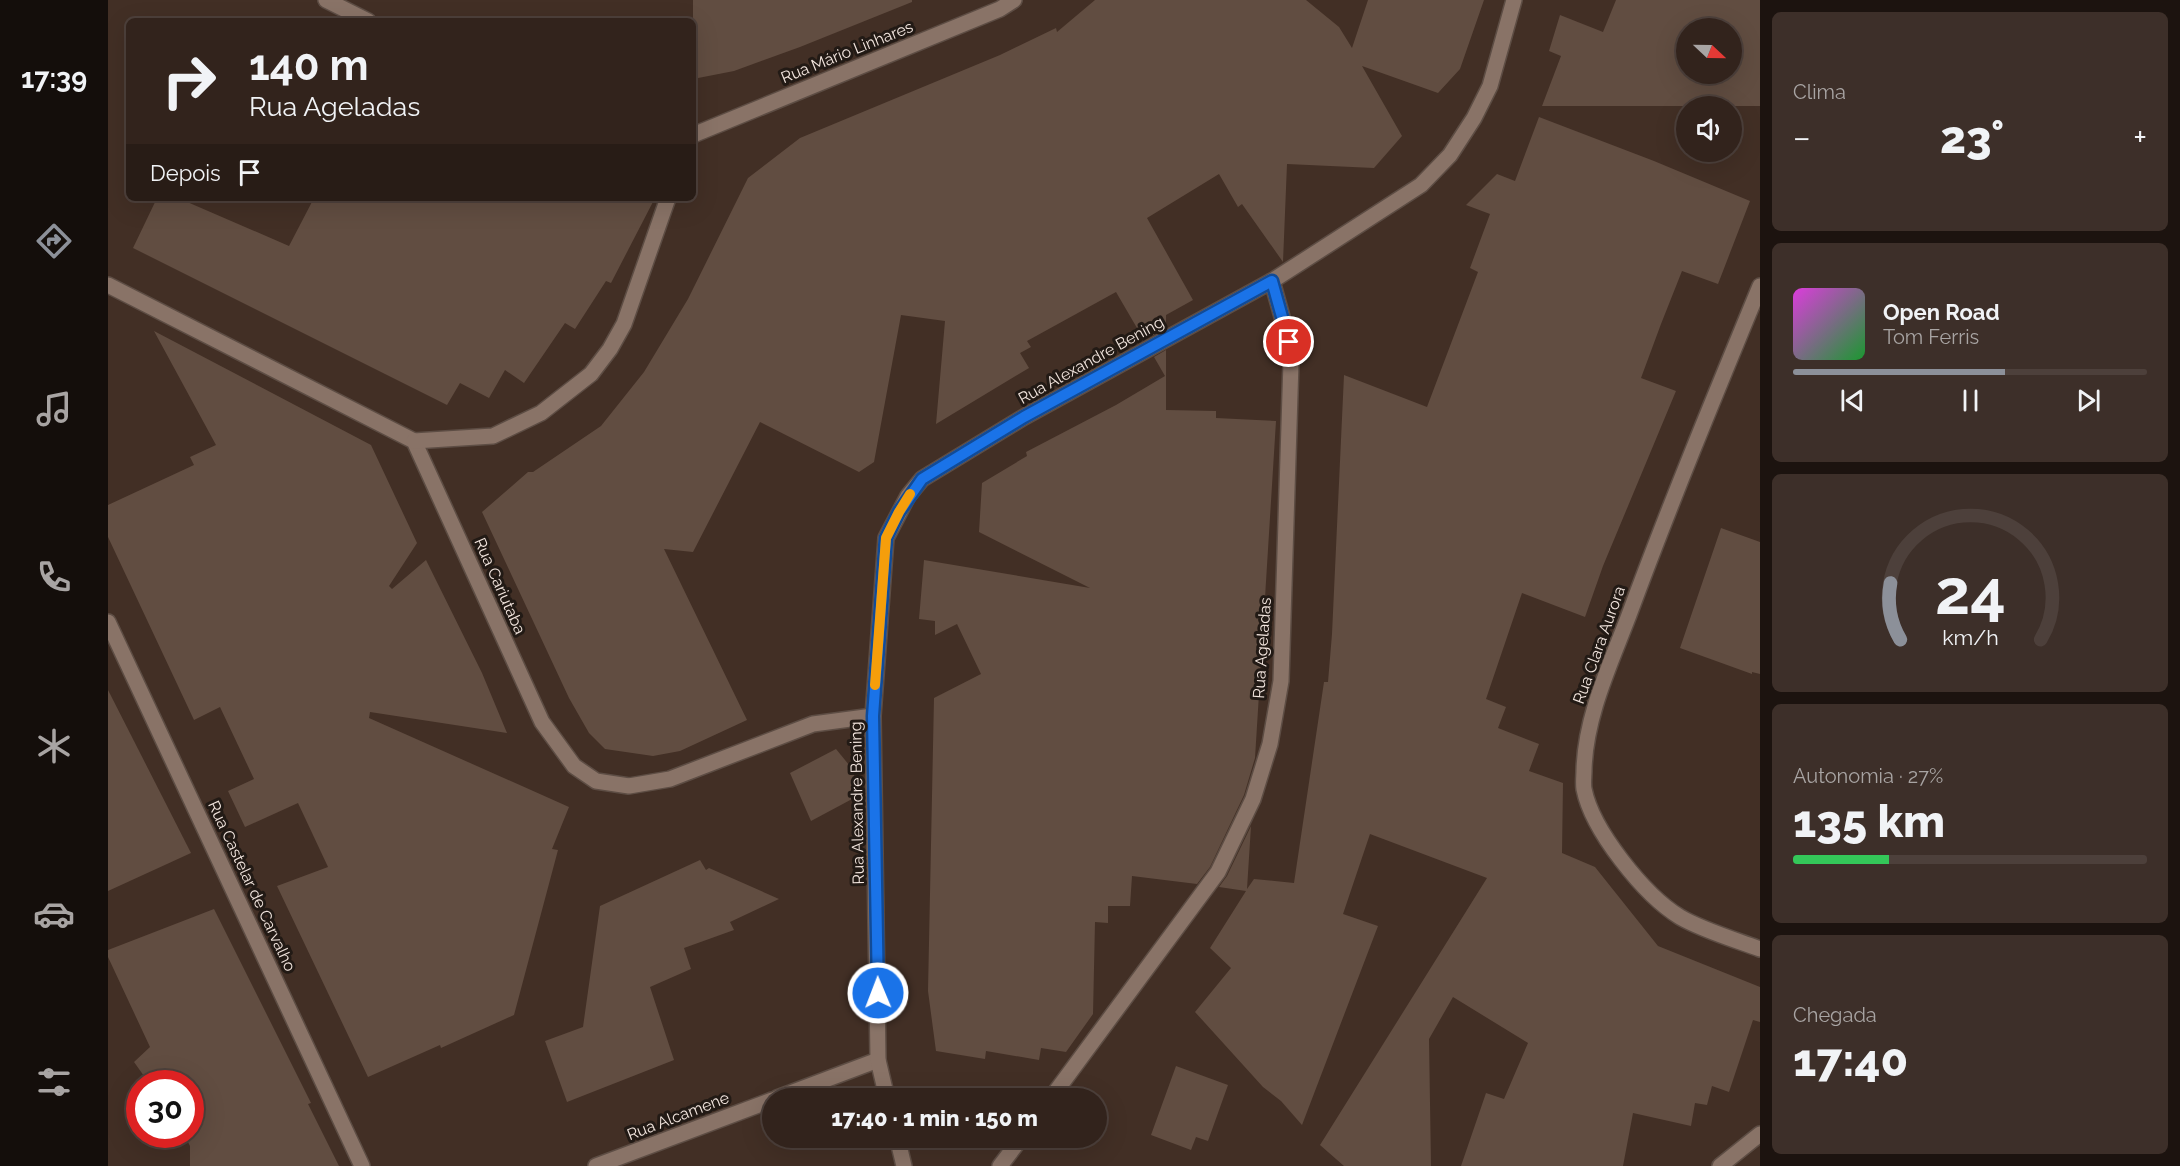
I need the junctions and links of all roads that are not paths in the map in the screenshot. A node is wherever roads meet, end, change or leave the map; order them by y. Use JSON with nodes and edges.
{"nodes":[{"id":1,"x":326,"y":0,"type":"edge"},
{"id":2,"x":1014,"y":0,"type":"edge"},
{"id":3,"x":1514,"y":0,"type":"edge"},
{"id":4,"x":362,"y":18,"type":"edge"},
{"id":5,"x":696,"y":134,"type":"edge"},
{"id":6,"x":667,"y":201,"type":"edge"},
{"id":7,"x":1272,"y":281,"type":"junction"},
{"id":8,"x":108,"y":285,"type":"edge"},
{"id":9,"x":1760,"y":286,"type":"edge"},
{"id":10,"x":414,"y":441,"type":"junction"},
{"id":11,"x":108,"y":622,"type":"edge"},
{"id":12,"x":873,"y":716,"type":"junction"},
{"id":13,"x":1760,"y":950,"type":"edge"},
{"id":14,"x":878,"y":1060,"type":"junction"},
{"id":15,"x":804,"y":1088,"type":"edge"},
{"id":16,"x":885,"y":1088,"type":"edge"},
{"id":17,"x":1058,"y":1088,"type":"edge"},
{"id":18,"x":762,"y":1104,"type":"edge"},
{"id":19,"x":1760,"y":1134,"type":"edge"},
{"id":20,"x":900,"y":1148,"type":"edge"},
{"id":21,"x":1014,"y":1148,"type":"edge"},
{"id":22,"x":362,"y":1166,"type":"edge"},
{"id":23,"x":596,"y":1166,"type":"edge"},
{"id":24,"x":904,"y":1166,"type":"edge"},
{"id":25,"x":1000,"y":1166,"type":"edge"},
{"id":26,"x":1720,"y":1166,"type":"edge"}],
"edges":[{"from":1,"to":4,"type":"street"},
{"from":2,"to":5,"type":"street","name":"Rua Mário Linhares"},
{"from":3,"to":7,"type":"street","name":"Rua Alexandre Bening"},
{"from":6,"to":10,"type":"street"},
{"from":7,"to":12,"type":"street","name":"Rua Alexandre Bening"},
{"from":7,"to":17,"type":"street","name":"Rua Ageladas"},
{"from":8,"to":10,"type":"street"},
{"from":9,"to":13,"type":"street","name":"Rua Clara Aurora"},
{"from":10,"to":12,"type":"street","name":"Rua Cariutaba"},
{"from":11,"to":22,"type":"street","name":"Rua Castelar de Carvalho"},
{"from":12,"to":14,"type":"street","name":"Rua Alexandre Bening"},
{"from":14,"to":15,"type":"street"},
{"from":14,"to":16,"type":"street","name":"Rua Alexandre Bening"},
{"from":18,"to":23,"type":"street","name":"Rua Alcamene"},
{"from":19,"to":26,"type":"street"},
{"from":20,"to":24,"type":"street"},
{"from":21,"to":25,"type":"street"}]}
